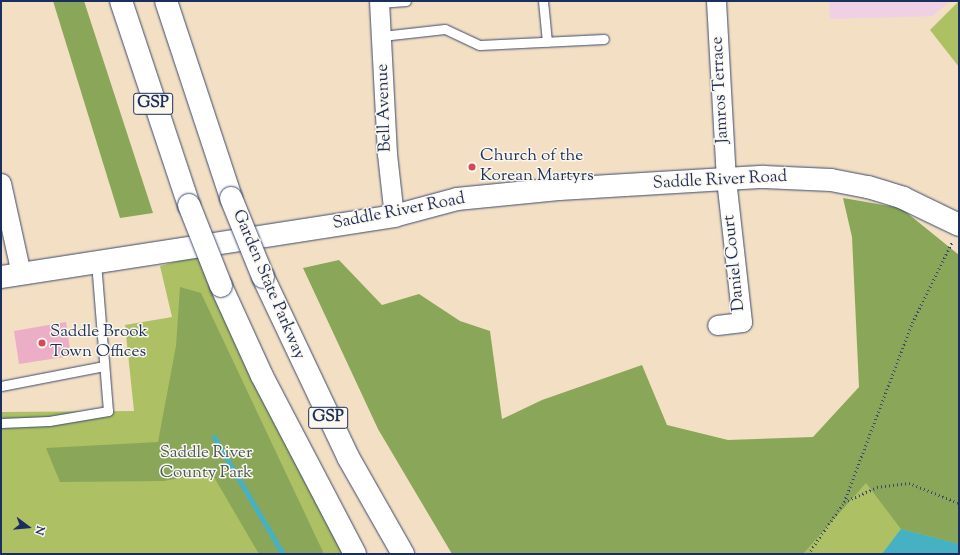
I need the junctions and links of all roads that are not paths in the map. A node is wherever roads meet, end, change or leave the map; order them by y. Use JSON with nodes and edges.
{"nodes":[{"id":1,"x":121,"y":1,"type":"edge"},
{"id":2,"x":166,"y":1,"type":"edge"},
{"id":3,"x":406,"y":1,"type":"edge"},
{"id":4,"x":543,"y":1,"type":"edge"},
{"id":5,"x":716,"y":1,"type":"edge"},
{"id":6,"x":379,"y":2,"type":"edge"},
{"id":7,"x":382,"y":36,"type":"junction"},
{"id":8,"x":604,"y":39,"type":"dead end"},
{"id":9,"x":547,"y":42,"type":"junction"},
{"id":10,"x":726,"y":179,"type":"junction"},
{"id":11,"x":1,"y":182,"type":"edge"},
{"id":12,"x":394,"y":216,"type":"junction"},
{"id":13,"x":957,"y":223,"type":"edge"},
{"id":14,"x":96,"y":262,"type":"junction"},
{"id":15,"x":11,"y":276,"type":"edge"},
{"id":16,"x":717,"y":325,"type":"dead end"},
{"id":17,"x":104,"y":366,"type":"junction"},
{"id":18,"x":1,"y":386,"type":"edge"},
{"id":19,"x":1,"y":423,"type":"edge"},
{"id":20,"x":355,"y":554,"type":"edge"},
{"id":21,"x":403,"y":554,"type":"edge"}],
"edges":[{"from":1,"to":20,"type":"main road","number":"GSP","bridge":true},
{"from":2,"to":21,"type":"main road","name":"Garden State Parkway","number":"GSP","bridge":true},
{"from":3,"to":6,"type":"lane"},
{"from":4,"to":9,"type":"lane"},
{"from":5,"to":10,"type":"street","name":"Jamros Terrace"},
{"from":6,"to":7,"type":"street","name":"Bell Avenue"},
{"from":7,"to":9,"type":"lane"},
{"from":7,"to":12,"type":"street","name":"Bell Avenue"},
{"from":8,"to":9,"type":"lane"},
{"from":10,"to":12,"type":"main road","name":"Saddle River Road"},
{"from":10,"to":13,"type":"main road","name":"Saddle River Road"},
{"from":10,"to":16,"type":"street","name":"Daniel Court"},
{"from":11,"to":15,"type":"street"},
{"from":12,"to":14,"type":"main road","name":"Saddle River Road"},
{"from":14,"to":15,"type":"main road","name":"Saddle River Road"},
{"from":14,"to":17,"type":"lane"},
{"from":17,"to":18,"type":"lane"},
{"from":17,"to":19,"type":"lane"}]}
